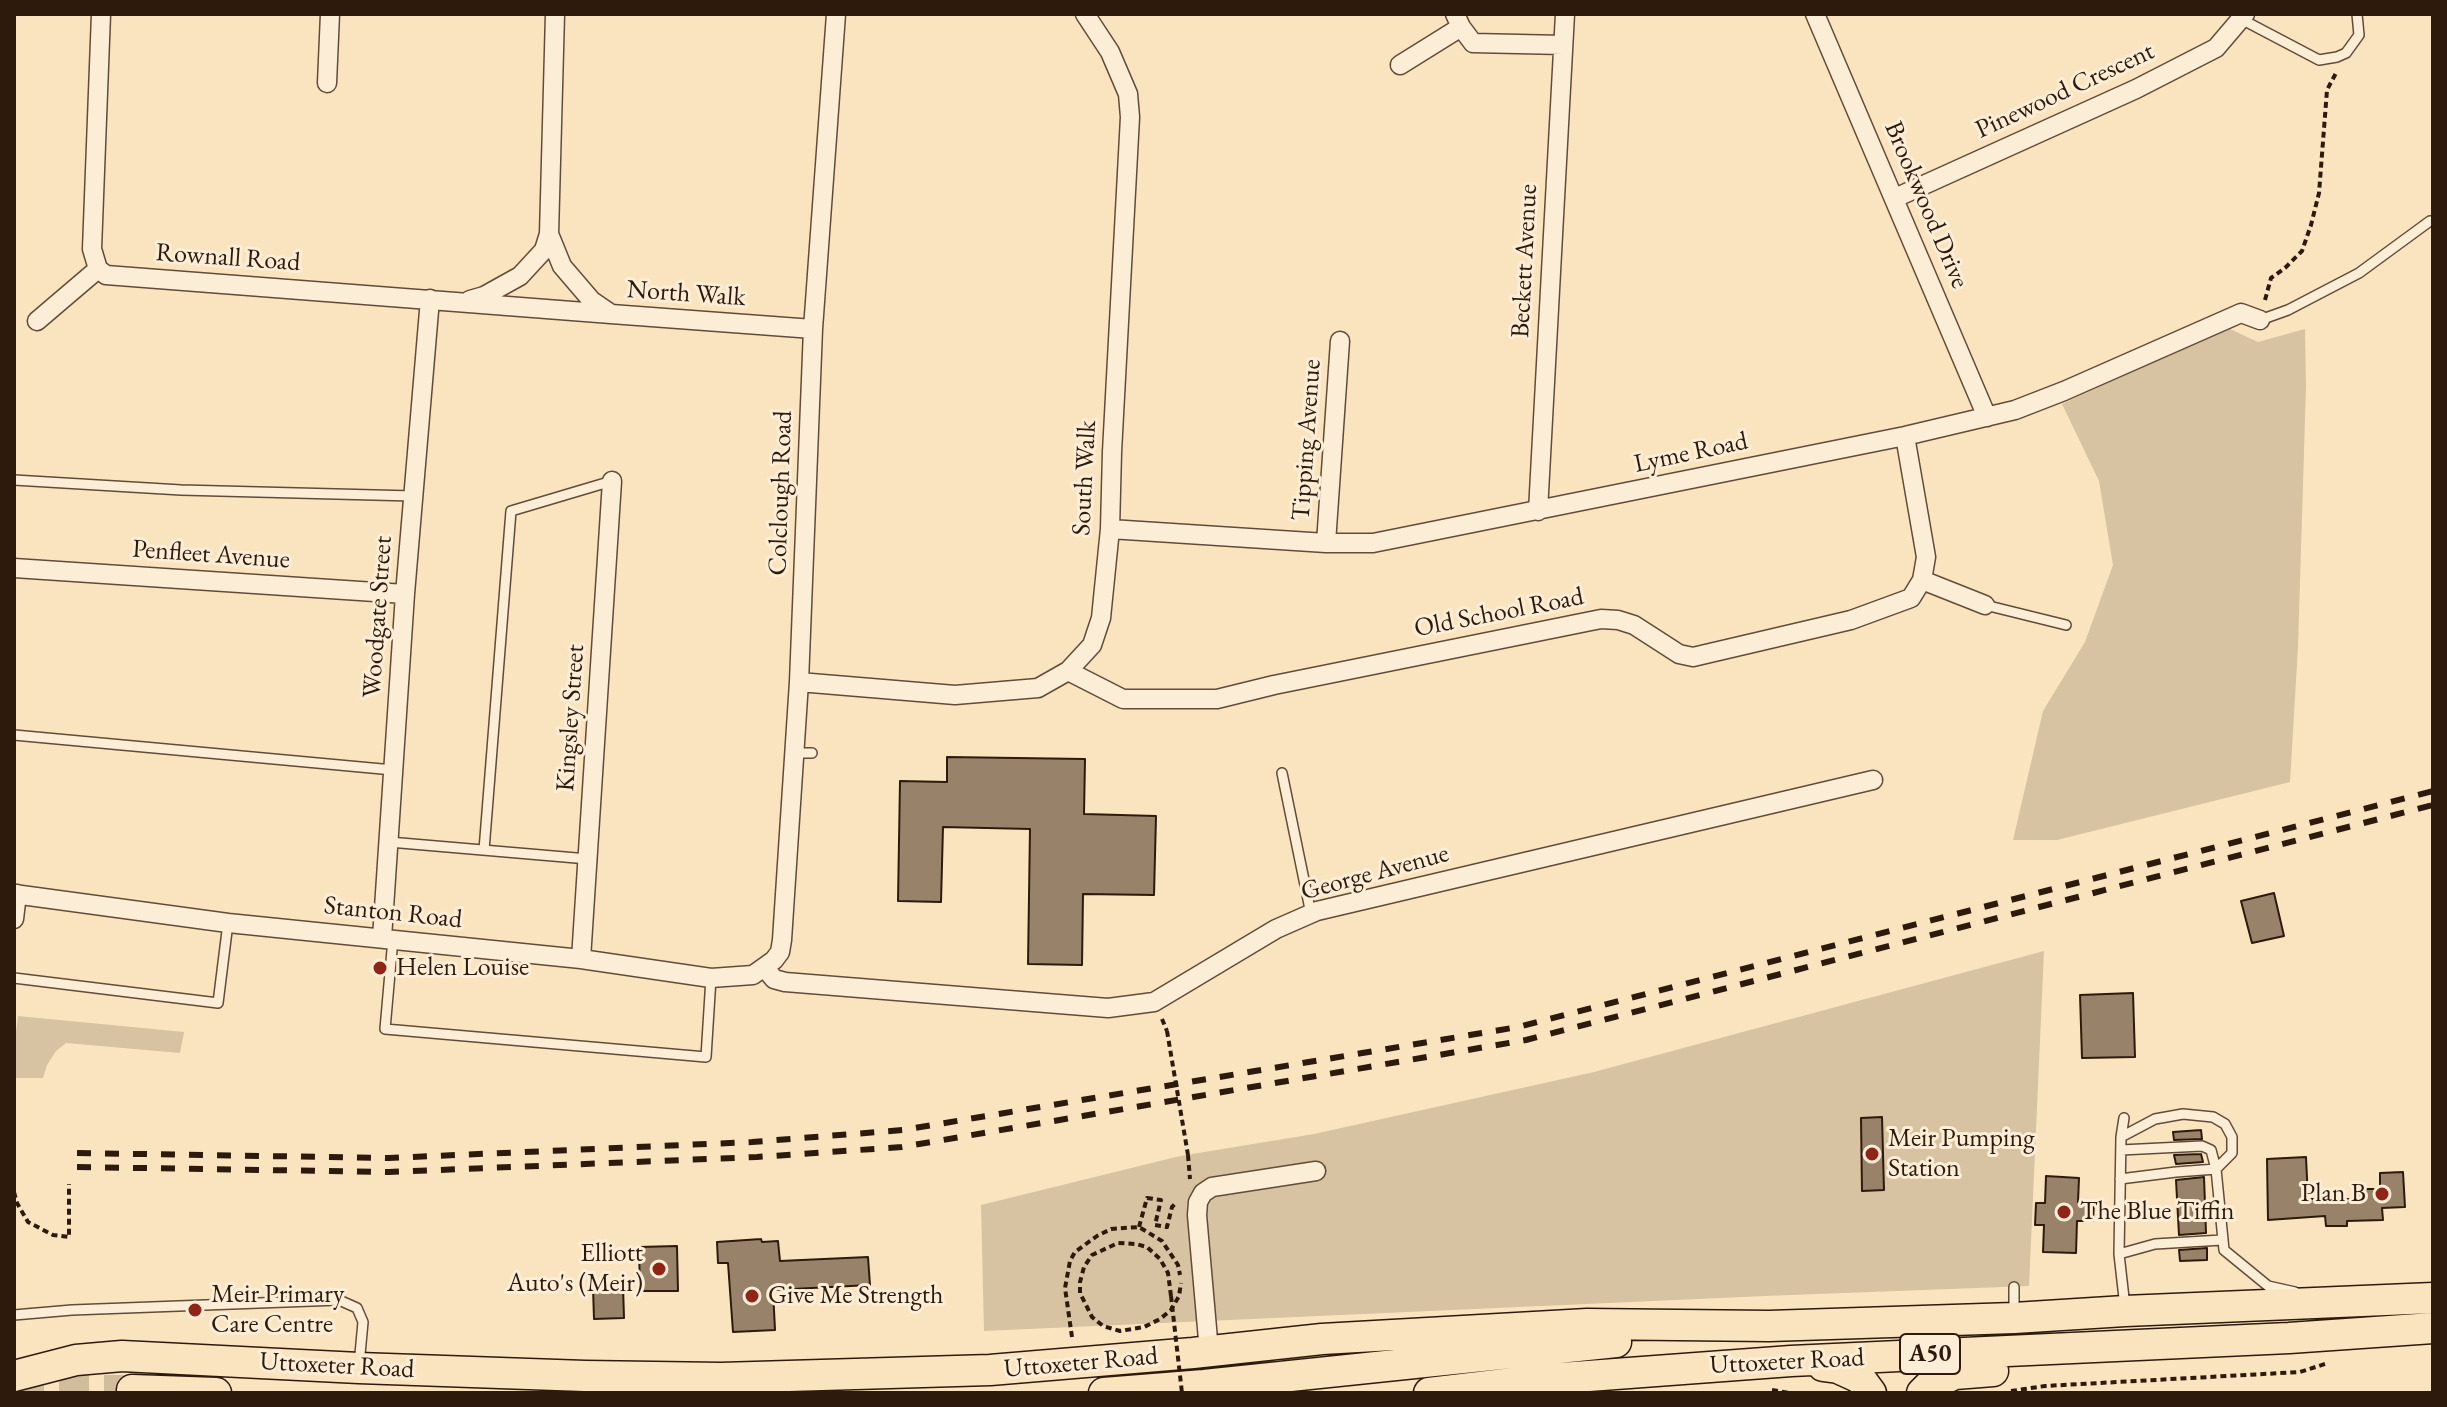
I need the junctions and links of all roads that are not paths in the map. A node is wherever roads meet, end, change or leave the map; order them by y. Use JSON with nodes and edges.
{"nodes":[{"id":1,"x":101,"y":14,"type":"edge"},
{"id":2,"x":330,"y":14,"type":"edge"},
{"id":3,"x":555,"y":14,"type":"edge"},
{"id":4,"x":836,"y":14,"type":"edge"},
{"id":5,"x":1085,"y":14,"type":"edge"},
{"id":6,"x":1565,"y":14,"type":"edge"},
{"id":7,"x":1815,"y":14,"type":"edge"},
{"id":8,"x":2357,"y":14,"type":"edge"},
{"id":9,"x":2243,"y":16,"type":"edge"},
{"id":10,"x":1458,"y":20,"type":"edge"},
{"id":11,"x":1563,"y":45,"type":"junction"},
{"id":12,"x":1400,"y":65,"type":"dead end"},
{"id":13,"x":327,"y":83,"type":"dead end"},
{"id":14,"x":1895,"y":198,"type":"junction"},
{"id":15,"x":2430,"y":221,"type":"dead end"},
{"id":16,"x":549,"y":234,"type":"junction"},
{"id":17,"x":98,"y":269,"type":"junction"},
{"id":18,"x":430,"y":299,"type":"junction"},
{"id":19,"x":464,"y":302,"type":"junction"},
{"id":20,"x":611,"y":314,"type":"junction"},
{"id":21,"x":2260,"y":320,"type":"joint"},
{"id":22,"x":37,"y":321,"type":"dead end"},
{"id":23,"x":813,"y":329,"type":"junction"},
{"id":24,"x":1340,"y":341,"type":"dead end"},
{"id":25,"x":1987,"y":417,"type":"junction"},
{"id":26,"x":1905,"y":436,"type":"junction"},
{"id":27,"x":14,"y":480,"type":"edge"},
{"id":28,"x":612,"y":481,"type":"joint"},
{"id":29,"x":413,"y":496,"type":"junction"},
{"id":30,"x":1538,"y":511,"type":"junction"},
{"id":31,"x":1110,"y":529,"type":"junction"},
{"id":32,"x":1326,"y":543,"type":"junction"},
{"id":33,"x":14,"y":568,"type":"edge"},
{"id":34,"x":1922,"y":580,"type":"junction"},
{"id":35,"x":405,"y":594,"type":"junction"},
{"id":36,"x":1985,"y":605,"type":"joint"},
{"id":37,"x":2066,"y":625,"type":"dead end"},
{"id":38,"x":1068,"y":671,"type":"junction"},
{"id":39,"x":799,"y":682,"type":"junction"},
{"id":40,"x":14,"y":735,"type":"edge"},
{"id":41,"x":394,"y":770,"type":"junction"},
{"id":42,"x":1282,"y":773,"type":"dead end"},
{"id":43,"x":1873,"y":780,"type":"dead end"},
{"id":44,"x":389,"y":842,"type":"junction"},
{"id":45,"x":484,"y":850,"type":"junction"},
{"id":46,"x":588,"y":859,"type":"junction"},
{"id":47,"x":16,"y":894,"type":"edge"},
{"id":48,"x":1311,"y":914,"type":"junction"},
{"id":49,"x":14,"y":919,"type":"edge"},
{"id":50,"x":228,"y":923,"type":"junction"},
{"id":51,"x":388,"y":939,"type":"junction"},
{"id":52,"x":581,"y":959,"type":"junction"},
{"id":53,"x":765,"y":968,"type":"junction"},
{"id":54,"x":14,"y":978,"type":"edge"},
{"id":55,"x":711,"y":978,"type":"junction"},
{"id":56,"x":2124,"y":1118,"type":"dead end"},
{"id":57,"x":2121,"y":1137,"type":"junction"},
{"id":58,"x":2121,"y":1150,"type":"junction"},
{"id":59,"x":2216,"y":1169,"type":"junction"},
{"id":60,"x":1316,"y":1171,"type":"dead end"},
{"id":61,"x":2120,"y":1179,"type":"junction"},
{"id":62,"x":2222,"y":1240,"type":"junction"},
{"id":63,"x":2119,"y":1254,"type":"junction"},
{"id":64,"x":2014,"y":1287,"type":"dead end"},
{"id":65,"x":2433,"y":1298,"type":"edge"},
{"id":66,"x":2337,"y":1302,"type":"junction"},
{"id":67,"x":2125,"y":1311,"type":"junction"},
{"id":68,"x":14,"y":1315,"type":"edge"},
{"id":69,"x":2014,"y":1318,"type":"junction"},
{"id":70,"x":1769,"y":1326,"type":"junction"},
{"id":71,"x":2433,"y":1328,"type":"edge"},
{"id":72,"x":2289,"y":1338,"type":"junction"},
{"id":73,"x":1223,"y":1350,"type":"junction"},
{"id":74,"x":1791,"y":1361,"type":"junction"},
{"id":75,"x":359,"y":1368,"type":"junction"},
{"id":76,"x":14,"y":1376,"type":"edge"},
{"id":77,"x":132,"y":1390,"type":"dead end"},
{"id":78,"x":216,"y":1393,"type":"edge"},
{"id":79,"x":1104,"y":1393,"type":"edge"},
{"id":80,"x":1429,"y":1393,"type":"edge"},
{"id":81,"x":1871,"y":1393,"type":"edge"},
{"id":82,"x":1922,"y":1393,"type":"edge"}],
"edges":[{"from":1,"to":17,"type":"street"},
{"from":2,"to":13,"type":"street"},
{"from":3,"to":16,"type":"street","name":"North Walk"},
{"from":4,"to":23,"type":"street","name":"Colclough Road"},
{"from":5,"to":31,"type":"street","name":"South Walk"},
{"from":6,"to":11,"type":"street","name":"Beckett Avenue"},
{"from":7,"to":14,"type":"street","name":"Brookwood Drive"},
{"from":8,"to":9,"type":"lane"},
{"from":9,"to":14,"type":"street","name":"Pinewood Crescent"},
{"from":10,"to":11,"type":"street"},
{"from":10,"to":12,"type":"street"},
{"from":11,"to":30,"type":"street","name":"Beckett Avenue"},
{"from":14,"to":25,"type":"street","name":"Brookwood Drive"},
{"from":15,"to":21,"type":"lane"},
{"from":16,"to":19,"type":"street"},
{"from":16,"to":20,"type":"street","name":"North Walk"},
{"from":17,"to":18,"type":"street","name":"Rownall Road"},
{"from":17,"to":22,"type":"street"},
{"from":18,"to":19,"type":"street","name":"Rownall Road"},
{"from":18,"to":29,"type":"street","name":"Woodgate Street"},
{"from":19,"to":20,"type":"street","name":"Rownall Road"},
{"from":20,"to":23,"type":"street","name":"North Walk"},
{"from":21,"to":25,"type":"street","name":"Lyme Road"},
{"from":23,"to":39,"type":"street","name":"Colclough Road"},
{"from":24,"to":32,"type":"street","name":"Tipping Avenue"},
{"from":25,"to":26,"type":"street","name":"Lyme Road"},
{"from":26,"to":30,"type":"street","name":"Lyme Road"},
{"from":26,"to":34,"type":"street"},
{"from":27,"to":29,"type":"lane"},
{"from":28,"to":45,"type":"lane"},
{"from":28,"to":46,"type":"street","name":"Kingsley Street"},
{"from":29,"to":35,"type":"street","name":"Woodgate Street"},
{"from":30,"to":32,"type":"street","name":"Lyme Road"},
{"from":31,"to":32,"type":"street","name":"Lyme Road"},
{"from":31,"to":38,"type":"street","name":"South Walk"},
{"from":33,"to":35,"type":"street","name":"Penfleet Avenue"},
{"from":34,"to":36,"type":"street"},
{"from":34,"to":38,"type":"street","name":"Old School Road"},
{"from":35,"to":41,"type":"street","name":"Woodgate Street"},
{"from":36,"to":37,"type":"lane"},
{"from":38,"to":39,"type":"street","name":"South Walk"},
{"from":39,"to":53,"type":"street","name":"Colclough Road"},
{"from":40,"to":41,"type":"lane"},
{"from":41,"to":44,"type":"street","name":"Woodgate Street"},
{"from":42,"to":48,"type":"lane"},
{"from":43,"to":48,"type":"street","name":"George Avenue"},
{"from":44,"to":45,"type":"lane"},
{"from":44,"to":51,"type":"street","name":"Woodgate Street"},
{"from":45,"to":46,"type":"lane"},
{"from":46,"to":52,"type":"street","name":"Kingsley Street"},
{"from":47,"to":49,"type":"street"},
{"from":47,"to":50,"type":"street","name":"Stanton Road"},
{"from":48,"to":53,"type":"street","name":"George Avenue"},
{"from":50,"to":51,"type":"street","name":"Stanton Road"},
{"from":50,"to":54,"type":"lane"},
{"from":51,"to":52,"type":"street","name":"Stanton Road"},
{"from":51,"to":55,"type":"lane"},
{"from":52,"to":55,"type":"street","name":"Stanton Road"},
{"from":53,"to":55,"type":"street","name":"Stanton Road"},
{"from":56,"to":57,"type":"lane"},
{"from":57,"to":58,"type":"lane"},
{"from":57,"to":59,"type":"lane"},
{"from":58,"to":59,"type":"lane"},
{"from":58,"to":61,"type":"lane"},
{"from":59,"to":61,"type":"lane"},
{"from":59,"to":62,"type":"lane"},
{"from":60,"to":73,"type":"street"},
{"from":61,"to":63,"type":"lane"},
{"from":62,"to":63,"type":"lane"},
{"from":62,"to":66,"type":"lane"},
{"from":63,"to":67,"type":"lane"},
{"from":64,"to":69,"type":"lane"},
{"from":65,"to":66,"type":"highway","name":"Uttoxeter Road","number":"A50"},
{"from":66,"to":67,"type":"highway","name":"Uttoxeter Road","number":"A50"},
{"from":67,"to":69,"type":"highway","name":"Uttoxeter Road","number":"A50"},
{"from":68,"to":75,"type":"lane"},
{"from":69,"to":70,"type":"highway","name":"Uttoxeter Road","number":"A50"},
{"from":70,"to":73,"type":"highway","name":"Uttoxeter Road"},
{"from":70,"to":79,"type":"highway","number":"A50"},
{"from":71,"to":72,"type":"highway","name":"Uttoxeter Road","number":"A50"},
{"from":72,"to":74,"type":"highway","name":"Uttoxeter Road","number":"A50"},
{"from":72,"to":82,"type":"highway"},
{"from":73,"to":75,"type":"highway","name":"Uttoxeter Road"},
{"from":74,"to":80,"type":"highway","name":"Uttoxeter Road","number":"A50"},
{"from":74,"to":81,"type":"highway"},
{"from":75,"to":76,"type":"highway","name":"Uttoxeter Road"},
{"from":77,"to":78,"type":"highway"}]}
